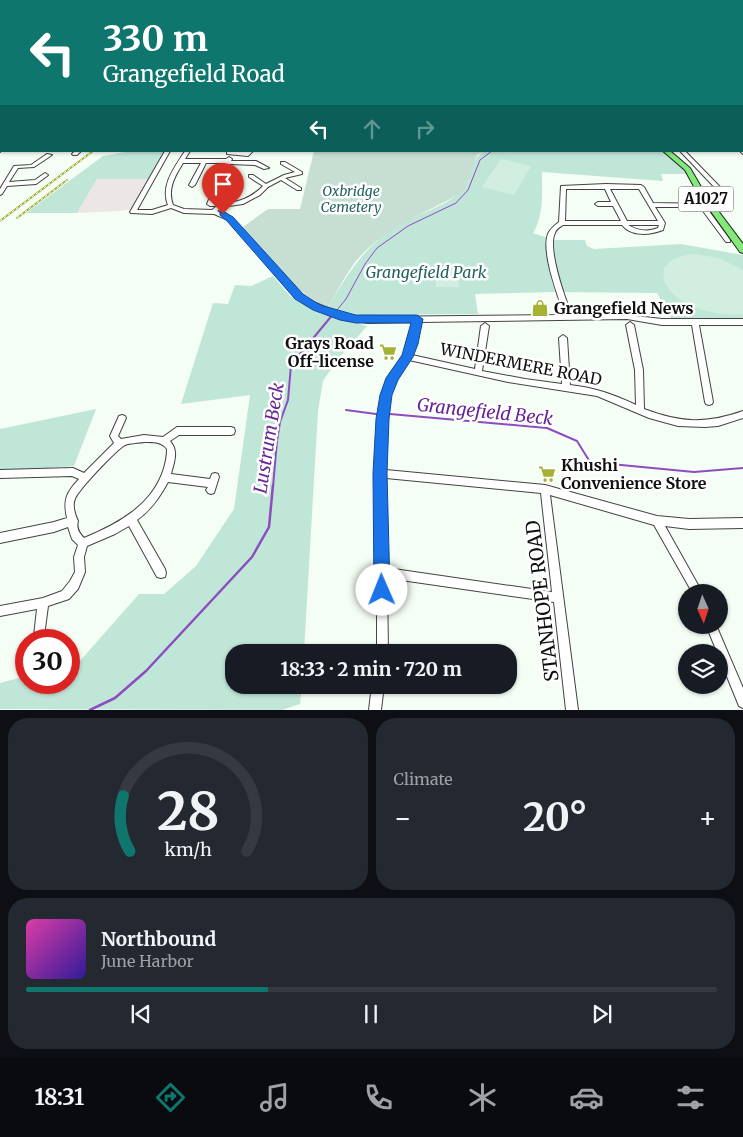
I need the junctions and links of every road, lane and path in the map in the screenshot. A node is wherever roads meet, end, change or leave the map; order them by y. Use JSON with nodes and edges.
{"nodes":[{"id":1,"x":47,"y":0,"type":"edge"},
{"id":2,"x":52,"y":0,"type":"edge"},
{"id":3,"x":334,"y":0,"type":"edge"},
{"id":4,"x":344,"y":0,"type":"edge"},
{"id":5,"x":167,"y":152,"type":"edge"},
{"id":6,"x":187,"y":152,"type":"edge"},
{"id":7,"x":249,"y":152,"type":"edge"},
{"id":8,"x":667,"y":152,"type":"edge"},
{"id":9,"x":683,"y":152,"type":"edge"},
{"id":10,"x":49,"y":155,"type":"dead end"},
{"id":11,"x":209,"y":155,"type":"dead end"},
{"id":12,"x":229,"y":157,"type":"edge"},
{"id":13,"x":182,"y":161,"type":"junction"},
{"id":14,"x":205,"y":161,"type":"junction"},
{"id":15,"x":283,"y":163,"type":"dead end"},
{"id":16,"x":266,"y":168,"type":"dead end"},
{"id":17,"x":45,"y":175,"type":"dead end"},
{"id":18,"x":251,"y":176,"type":"dead end"},
{"id":19,"x":281,"y":178,"type":"junction"},
{"id":20,"x":6,"y":184,"type":"junction"},
{"id":21,"x":192,"y":185,"type":"dead end"},
{"id":22,"x":266,"y":186,"type":"junction"},
{"id":23,"x":606,"y":186,"type":"junction"},
{"id":24,"x":299,"y":188,"type":"dead end"},
{"id":25,"x":721,"y":191,"type":"dead end"},
{"id":26,"x":0,"y":193,"type":"edge"},
{"id":27,"x":218,"y":204,"type":"dead end"},
{"id":28,"x":598,"y":204,"type":"dead end"},
{"id":29,"x":615,"y":204,"type":"junction"},
{"id":30,"x":652,"y":205,"type":"junction"},
{"id":31,"x":706,"y":205,"type":"junction"},
{"id":32,"x":171,"y":206,"type":"junction"},
{"id":33,"x":211,"y":207,"type":"junction"},
{"id":34,"x":562,"y":223,"type":"junction"},
{"id":35,"x":625,"y":223,"type":"junction"},
{"id":36,"x":728,"y":241,"type":"dead end"},
{"id":37,"x":743,"y":250,"type":"edge"},
{"id":38,"x":569,"y":316,"type":"junction"},
{"id":39,"x":417,"y":319,"type":"junction"},
{"id":40,"x":695,"y":322,"type":"junction"},
{"id":41,"x":743,"y":322,"type":"edge"},
{"id":42,"x":630,"y":325,"type":"dead end"},
{"id":43,"x":485,"y":326,"type":"dead end"},
{"id":44,"x":563,"y":338,"type":"dead end"},
{"id":45,"x":407,"y":357,"type":"junction"},
{"id":46,"x":478,"y":373,"type":"junction"},
{"id":47,"x":566,"y":388,"type":"junction"},
{"id":48,"x":709,"y":402,"type":"dead end"},
{"id":49,"x":640,"y":411,"type":"junction"},
{"id":50,"x":743,"y":414,"type":"edge"},
{"id":51,"x":122,"y":418,"type":"dead end"},
{"id":52,"x":227,"y":432,"type":"dead end"},
{"id":53,"x":163,"y":440,"type":"junction"},
{"id":54,"x":118,"y":444,"type":"junction"},
{"id":55,"x":380,"y":473,"type":"junction"},
{"id":56,"x":0,"y":474,"type":"edge"},
{"id":57,"x":86,"y":478,"type":"junction"},
{"id":58,"x":167,"y":478,"type":"junction"},
{"id":59,"x":213,"y":484,"type":"dead end"},
{"id":60,"x":546,"y":489,"type":"junction"},
{"id":61,"x":131,"y":519,"type":"junction"},
{"id":62,"x":657,"y":520,"type":"junction"},
{"id":63,"x":72,"y":521,"type":"junction"},
{"id":64,"x":743,"y":523,"type":"edge"},
{"id":65,"x":0,"y":538,"type":"edge"},
{"id":66,"x":83,"y":543,"type":"junction"},
{"id":67,"x":382,"y":572,"type":"junction"},
{"id":68,"x":161,"y":573,"type":"dead end"},
{"id":69,"x":693,"y":584,"type":"edge"},
{"id":70,"x":559,"y":598,"type":"junction"},
{"id":71,"x":43,"y":603,"type":"junction"},
{"id":72,"x":0,"y":611,"type":"edge"},
{"id":73,"x":40,"y":629,"type":"edge"},
{"id":74,"x":715,"y":634,"type":"edge"},
{"id":75,"x":382,"y":644,"type":"edge"},
{"id":76,"x":377,"y":694,"type":"edge"},
{"id":77,"x":743,"y":702,"type":"edge"},
{"id":78,"x":375,"y":710,"type":"edge"},
{"id":79,"x":572,"y":710,"type":"edge"}],
"edges":[{"from":1,"to":2,"type":"street"},
{"from":3,"to":4,"type":"main road"},
{"from":5,"to":32,"type":"street"},
{"from":6,"to":13,"type":"street"},
{"from":7,"to":12,"type":"street"},
{"from":8,"to":31,"type":"main road","number":"A1027"},
{"from":9,"to":25,"type":"street"},
{"from":10,"to":20,"type":"street"},
{"from":11,"to":14,"type":"street"},
{"from":12,"to":14,"type":"street"},
{"from":12,"to":16,"type":"street"},
{"from":12,"to":33,"type":"street"},
{"from":13,"to":14,"type":"street"},
{"from":13,"to":32,"type":"street"},
{"from":14,"to":21,"type":"street"},
{"from":15,"to":19,"type":"street"},
{"from":17,"to":20,"type":"street"},
{"from":18,"to":22,"type":"street"},
{"from":19,"to":22,"type":"street"},
{"from":19,"to":24,"type":"street"},
{"from":20,"to":26,"type":"street"},
{"from":22,"to":33,"type":"street"},
{"from":23,"to":29,"type":"street"},
{"from":23,"to":30,"type":"street"},
{"from":23,"to":34,"type":"street"},
{"from":27,"to":33,"type":"street"},
{"from":28,"to":29,"type":"street"},
{"from":29,"to":35,"type":"street"},
{"from":30,"to":31,"type":"street"},
{"from":30,"to":35,"type":"street"},
{"from":31,"to":36,"type":"street"},
{"from":31,"to":37,"type":"main road","number":"A1027"},
{"from":32,"to":33,"type":"street"},
{"from":33,"to":39,"type":"street"},
{"from":34,"to":35,"type":"street"},
{"from":34,"to":38,"type":"street"},
{"from":38,"to":39,"type":"street"},
{"from":38,"to":40,"type":"street"},
{"from":39,"to":45,"type":"street"},
{"from":40,"to":41,"type":"street"},
{"from":40,"to":48,"type":"street"},
{"from":42,"to":49,"type":"street"},
{"from":43,"to":46,"type":"street"},
{"from":44,"to":47,"type":"street"},
{"from":45,"to":46,"type":"street","name":"WINDERMERE ROAD"},
{"from":45,"to":55,"type":"street"},
{"from":46,"to":47,"type":"street","name":"WINDERMERE ROAD"},
{"from":47,"to":49,"type":"street","name":"WINDERMERE ROAD"},
{"from":49,"to":50,"type":"street","name":"WINDERMERE ROAD"},
{"from":51,"to":54,"type":"street"},
{"from":52,"to":53,"type":"street"},
{"from":53,"to":54,"type":"street"},
{"from":53,"to":58,"type":"street"},
{"from":54,"to":57,"type":"street"},
{"from":55,"to":60,"type":"street"},
{"from":55,"to":67,"type":"street"},
{"from":56,"to":57,"type":"street"},
{"from":57,"to":63,"type":"street"},
{"from":58,"to":59,"type":"street"},
{"from":58,"to":61,"type":"street"},
{"from":60,"to":62,"type":"street"},
{"from":60,"to":70,"type":"street","name":"STANHOPE ROAD"},
{"from":61,"to":66,"type":"street"},
{"from":61,"to":68,"type":"street"},
{"from":62,"to":64,"type":"street"},
{"from":62,"to":69,"type":"street"},
{"from":63,"to":65,"type":"street"},
{"from":63,"to":66,"type":"street"},
{"from":66,"to":71,"type":"street"},
{"from":67,"to":70,"type":"street"},
{"from":67,"to":75,"type":"street"},
{"from":70,"to":79,"type":"street","name":"STANHOPE ROAD"},
{"from":71,"to":72,"type":"street"},
{"from":71,"to":73,"type":"street"},
{"from":74,"to":77,"type":"street"},
{"from":76,"to":78,"type":"street"}]}
